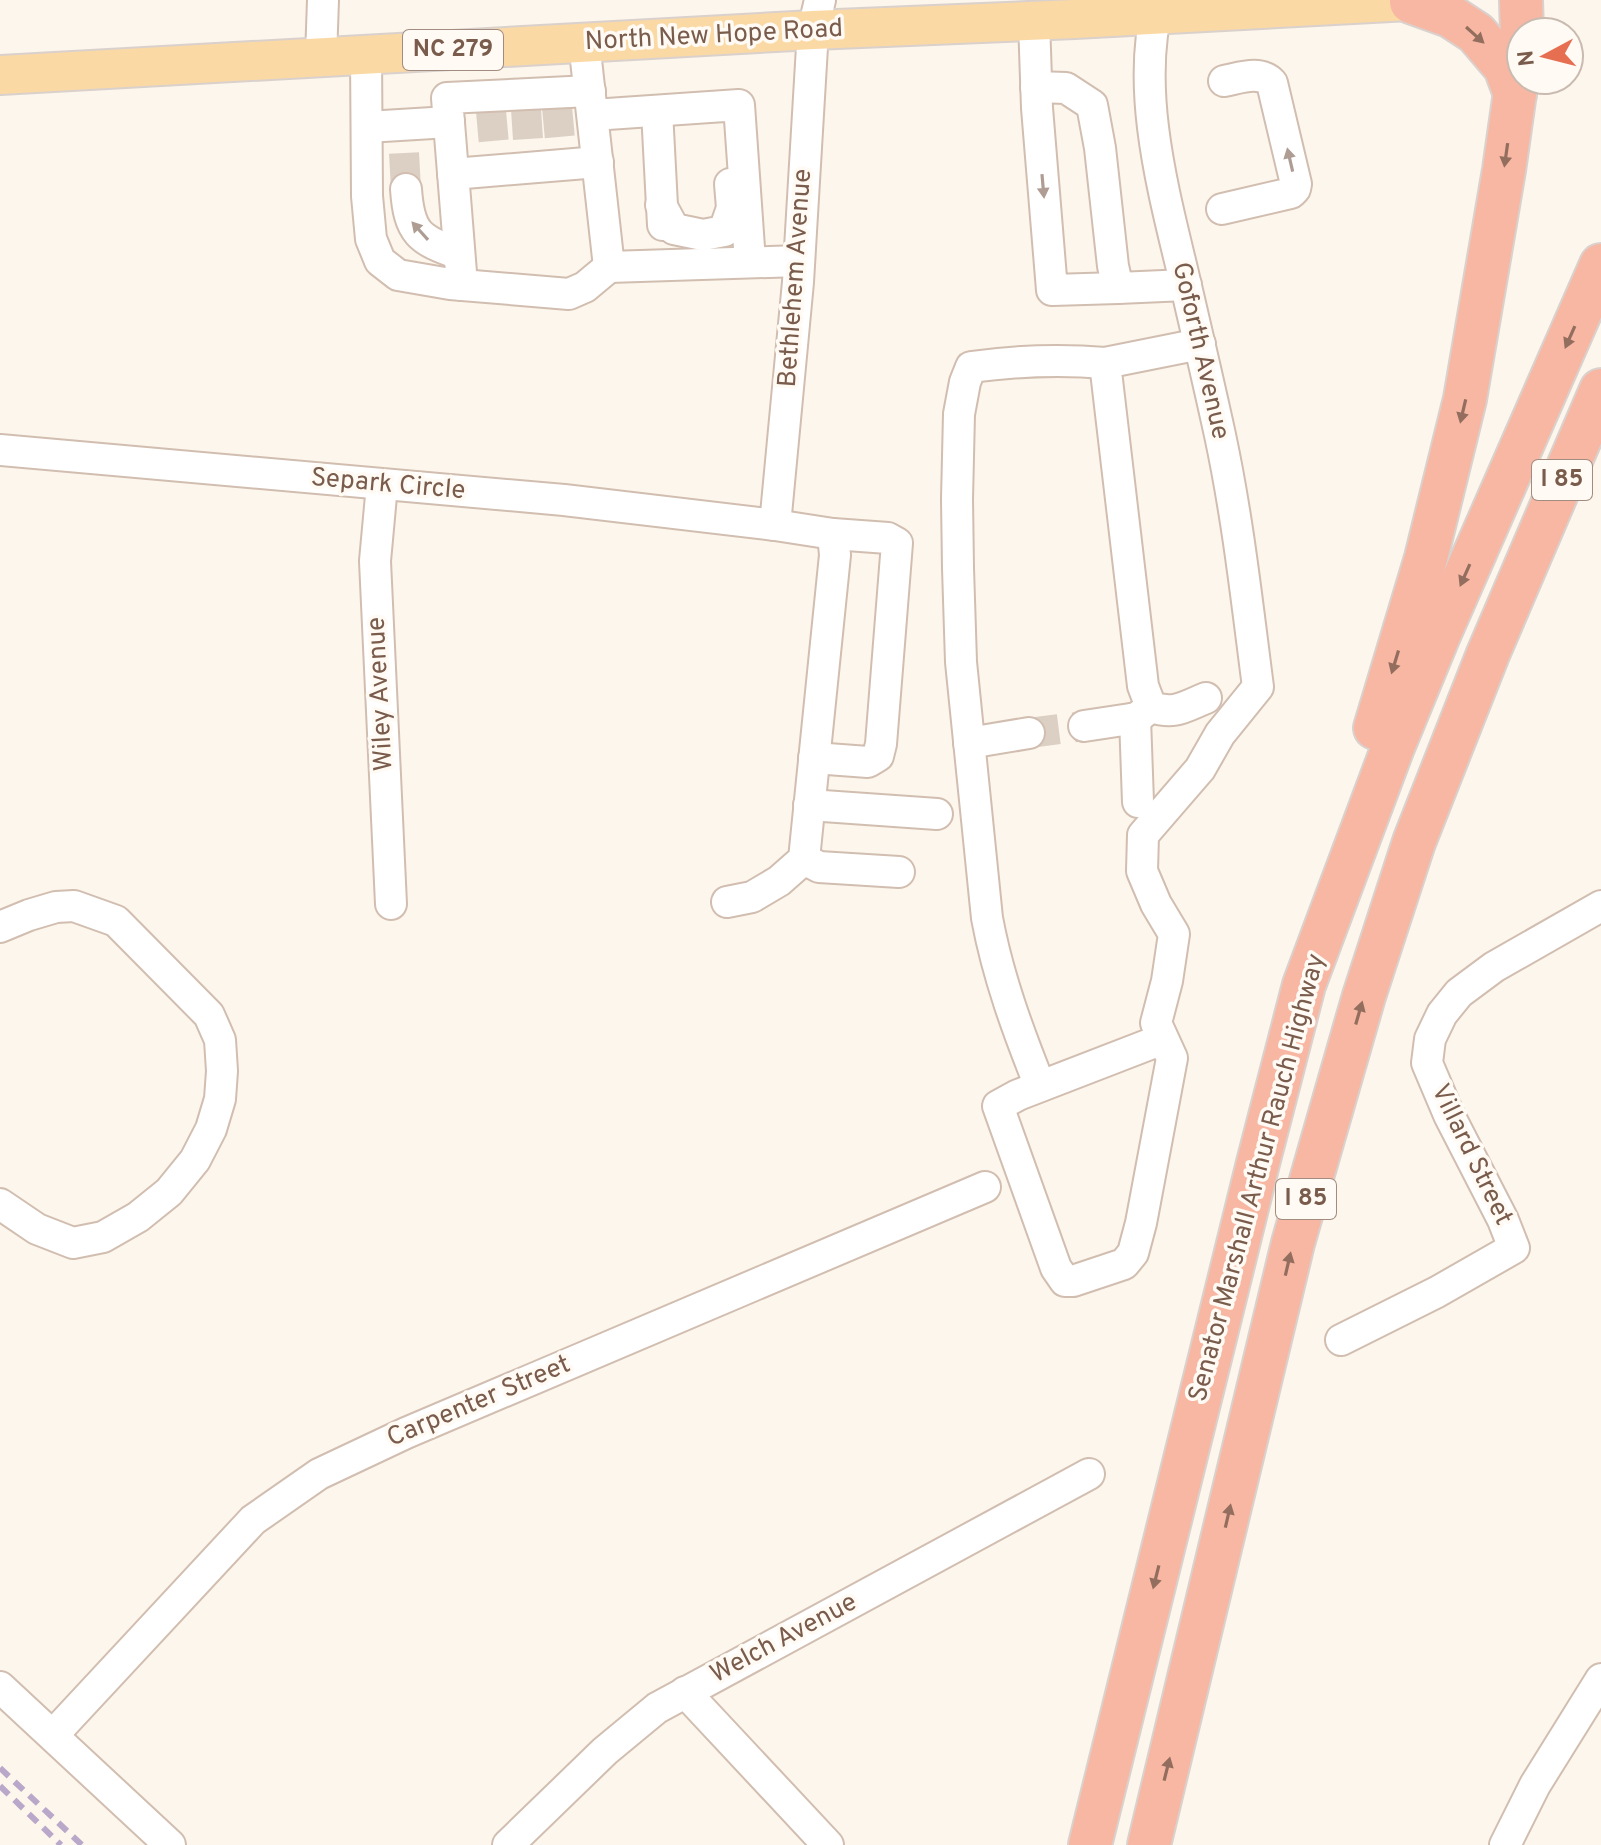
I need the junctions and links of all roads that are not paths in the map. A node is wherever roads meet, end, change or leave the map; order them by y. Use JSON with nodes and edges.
{"nodes":[{"id":1,"x":323,"y":0,"type":"edge"},
{"id":2,"x":1420,"y":1,"type":"edge"},
{"id":3,"x":1254,"y":5,"type":"edge"},
{"id":4,"x":1157,"y":7,"type":"edge"},
{"id":5,"x":817,"y":15,"type":"edge"},
{"id":6,"x":1034,"y":21,"type":"junction"},
{"id":7,"x":584,"y":42,"type":"junction"},
{"id":8,"x":366,"y":54,"type":"junction"},
{"id":9,"x":321,"y":57,"type":"junction"},
{"id":10,"x":1505,"y":67,"type":"edge"},
{"id":11,"x":0,"y":75,"type":"edge"},
{"id":12,"x":1224,"y":81,"type":"dead end"},
{"id":13,"x":1515,"y":96,"type":"edge"},
{"id":14,"x":1037,"y":98,"type":"junction"},
{"id":15,"x":591,"y":103,"type":"junction"},
{"id":16,"x":724,"y":106,"type":"junction"},
{"id":17,"x":657,"y":111,"type":"junction"},
{"id":18,"x":449,"y":122,"type":"junction"},
{"id":19,"x":367,"y":127,"type":"junction"},
{"id":20,"x":598,"y":162,"type":"junction"},
{"id":21,"x":453,"y":174,"type":"junction"},
{"id":22,"x":406,"y":189,"type":"tunnel mouth"},
{"id":23,"x":1222,"y":209,"type":"dead end"},
{"id":24,"x":667,"y":217,"type":"junction"},
{"id":25,"x":459,"y":254,"type":"junction"},
{"id":26,"x":799,"y":261,"type":"junction"},
{"id":27,"x":750,"y":262,"type":"junction"},
{"id":28,"x":667,"y":265,"type":"junction"},
{"id":29,"x":1601,"y":265,"type":"edge"},
{"id":30,"x":609,"y":267,"type":"junction"},
{"id":31,"x":462,"y":285,"type":"junction"},
{"id":32,"x":1186,"y":285,"type":"junction"},
{"id":33,"x":1118,"y":288,"type":"junction"},
{"id":34,"x":1200,"y":344,"type":"junction"},
{"id":35,"x":1105,"y":363,"type":"junction"},
{"id":36,"x":1601,"y":390,"type":"edge"},
{"id":37,"x":0,"y":450,"type":"edge"},
{"id":38,"x":1601,"y":456,"type":"edge"},
{"id":39,"x":382,"y":485,"type":"junction"},
{"id":40,"x":775,"y":525,"type":"junction"},
{"id":41,"x":833,"y":534,"type":"junction"},
{"id":42,"x":1523,"y":571,"type":"junction"},
{"id":43,"x":1206,"y":698,"type":"dead end"},
{"id":44,"x":1143,"y":712,"type":"junction"},
{"id":45,"x":1084,"y":726,"type":"tunnel mouth"},
{"id":46,"x":1029,"y":733,"type":"tunnel mouth"},
{"id":47,"x":969,"y":743,"type":"junction"},
{"id":48,"x":814,"y":758,"type":"junction"},
{"id":49,"x":1138,"y":802,"type":"dead end"},
{"id":50,"x":809,"y":805,"type":"junction"},
{"id":51,"x":937,"y":814,"type":"dead end"},
{"id":52,"x":804,"y":859,"type":"junction"},
{"id":53,"x":899,"y":872,"type":"dead end"},
{"id":54,"x":727,"y":902,"type":"dead end"},
{"id":55,"x":391,"y":904,"type":"dead end"},
{"id":56,"x":1601,"y":906,"type":"edge"},
{"id":57,"x":0,"y":927,"type":"edge"},
{"id":58,"x":1304,"y":985,"type":"junction"},
{"id":59,"x":1163,"y":1039,"type":"junction"},
{"id":60,"x":1040,"y":1086,"type":"junction"},
{"id":61,"x":985,"y":1187,"type":"dead end"},
{"id":62,"x":0,"y":1204,"type":"edge"},
{"id":63,"x":1341,"y":1340,"type":"dead end"},
{"id":64,"x":1089,"y":1474,"type":"dead end"},
{"id":65,"x":1601,"y":1679,"type":"edge"},
{"id":66,"x":0,"y":1687,"type":"edge"},
{"id":67,"x":685,"y":1692,"type":"junction"},
{"id":68,"x":53,"y":1735,"type":"junction"},
{"id":69,"x":170,"y":1845,"type":"edge"},
{"id":70,"x":508,"y":1845,"type":"edge"},
{"id":71,"x":828,"y":1845,"type":"edge"},
{"id":72,"x":1090,"y":1845,"type":"edge"},
{"id":73,"x":1149,"y":1845,"type":"edge"},
{"id":74,"x":1505,"y":1845,"type":"edge"}],
"edges":[{"from":1,"to":9,"type":"street"},
{"from":2,"to":3,"type":"main road","name":"North New Hope Road","number":"NC 279"},
{"from":2,"to":10,"type":"highway","one_way":true},
{"from":3,"to":4,"type":"main road","name":"North New Hope Road","number":"NC 279"},
{"from":4,"to":6,"type":"main road","name":"North New Hope Road","number":"NC 279"},
{"from":4,"to":32,"type":"street","name":"Goforth Avenue"},
{"from":5,"to":6,"type":"main road","name":"North New Hope Road","number":"NC 279"},
{"from":5,"to":7,"type":"main road","name":"North New Hope Road","number":"NC 279"},
{"from":5,"to":26,"type":"street","name":"Bethlehem Avenue"},
{"from":6,"to":14,"type":"street"},
{"from":7,"to":8,"type":"main road","name":"North New Hope Road","number":"NC 279"},
{"from":7,"to":15,"type":"street"},
{"from":8,"to":9,"type":"main road","name":"North New Hope Road","number":"NC 279"},
{"from":8,"to":19,"type":"street"},
{"from":9,"to":11,"type":"main road","name":"North New Hope Road","number":"NC 279"},
{"from":23,"to":12,"type":"street","one_way":true},
{"from":13,"to":58,"type":"highway","one_way":true},
{"from":14,"to":33,"type":"street"},
{"from":14,"to":33,"type":"street","one_way":true},
{"from":15,"to":17,"type":"street"},
{"from":15,"to":18,"type":"street"},
{"from":15,"to":20,"type":"street"},
{"from":16,"to":17,"type":"street"},
{"from":16,"to":24,"type":"street"},
{"from":16,"to":27,"type":"street"},
{"from":17,"to":24,"type":"street"},
{"from":18,"to":19,"type":"street"},
{"from":18,"to":21,"type":"street"},
{"from":19,"to":31,"type":"street"},
{"from":20,"to":21,"type":"street"},
{"from":20,"to":30,"type":"street"},
{"from":21,"to":25,"type":"street"},
{"from":25,"to":22,"type":"street","one_way":true},
{"from":24,"to":28,"type":"street"},
{"from":25,"to":31,"type":"street"},
{"from":26,"to":27,"type":"street"},
{"from":26,"to":40,"type":"street","name":"Bethlehem Avenue"},
{"from":27,"to":28,"type":"street"},
{"from":28,"to":30,"type":"street"},
{"from":29,"to":58,"type":"highway","name":"Senator Marshall Arthur Rauch Highway","number":"I 85","one_way":true},
{"from":30,"to":31,"type":"street"},
{"from":32,"to":33,"type":"street"},
{"from":32,"to":34,"type":"street","name":"Goforth Avenue"},
{"from":34,"to":35,"type":"street"},
{"from":34,"to":59,"type":"street","name":"Goforth Avenue"},
{"from":35,"to":44,"type":"street"},
{"from":35,"to":47,"type":"street"},
{"from":36,"to":42,"type":"highway","name":"Senator Marshall Arthur Rauch Highway","number":"I 85"},
{"from":37,"to":39,"type":"street","name":"Separk Circle"},
{"from":38,"to":42,"type":"highway"},
{"from":39,"to":40,"type":"street","name":"Separk Circle"},
{"from":39,"to":55,"type":"street","name":"Wiley Avenue"},
{"from":40,"to":41,"type":"street","name":"Separk Circle"},
{"from":41,"to":48,"type":"street"},
{"from":41,"to":48,"type":"street","name":"Separk Circle"},
{"from":73,"to":42,"type":"highway","name":"Senator Marshall Arthur Rauch Highway","number":"I 85","one_way":true},
{"from":43,"to":44,"type":"street"},
{"from":44,"to":45,"type":"street"},
{"from":44,"to":49,"type":"street"},
{"from":46,"to":47,"type":"street"},
{"from":47,"to":60,"type":"street"},
{"from":48,"to":50,"type":"street"},
{"from":50,"to":51,"type":"street"},
{"from":50,"to":52,"type":"street"},
{"from":52,"to":53,"type":"street"},
{"from":52,"to":54,"type":"street"},
{"from":56,"to":63,"type":"street","name":"Villard Street"},
{"from":57,"to":62,"type":"street"},
{"from":58,"to":72,"type":"highway","name":"Senator Marshall Arthur Rauch Highway","number":"I 85","one_way":true},
{"from":59,"to":60,"type":"street"},
{"from":59,"to":60,"type":"street"},
{"from":61,"to":68,"type":"street","name":"Carpenter Street"},
{"from":64,"to":67,"type":"street","name":"Welch Avenue"},
{"from":65,"to":74,"type":"street"},
{"from":66,"to":68,"type":"street"},
{"from":67,"to":70,"type":"street","name":"Welch Avenue"},
{"from":67,"to":71,"type":"street"},
{"from":68,"to":69,"type":"street"}]}
